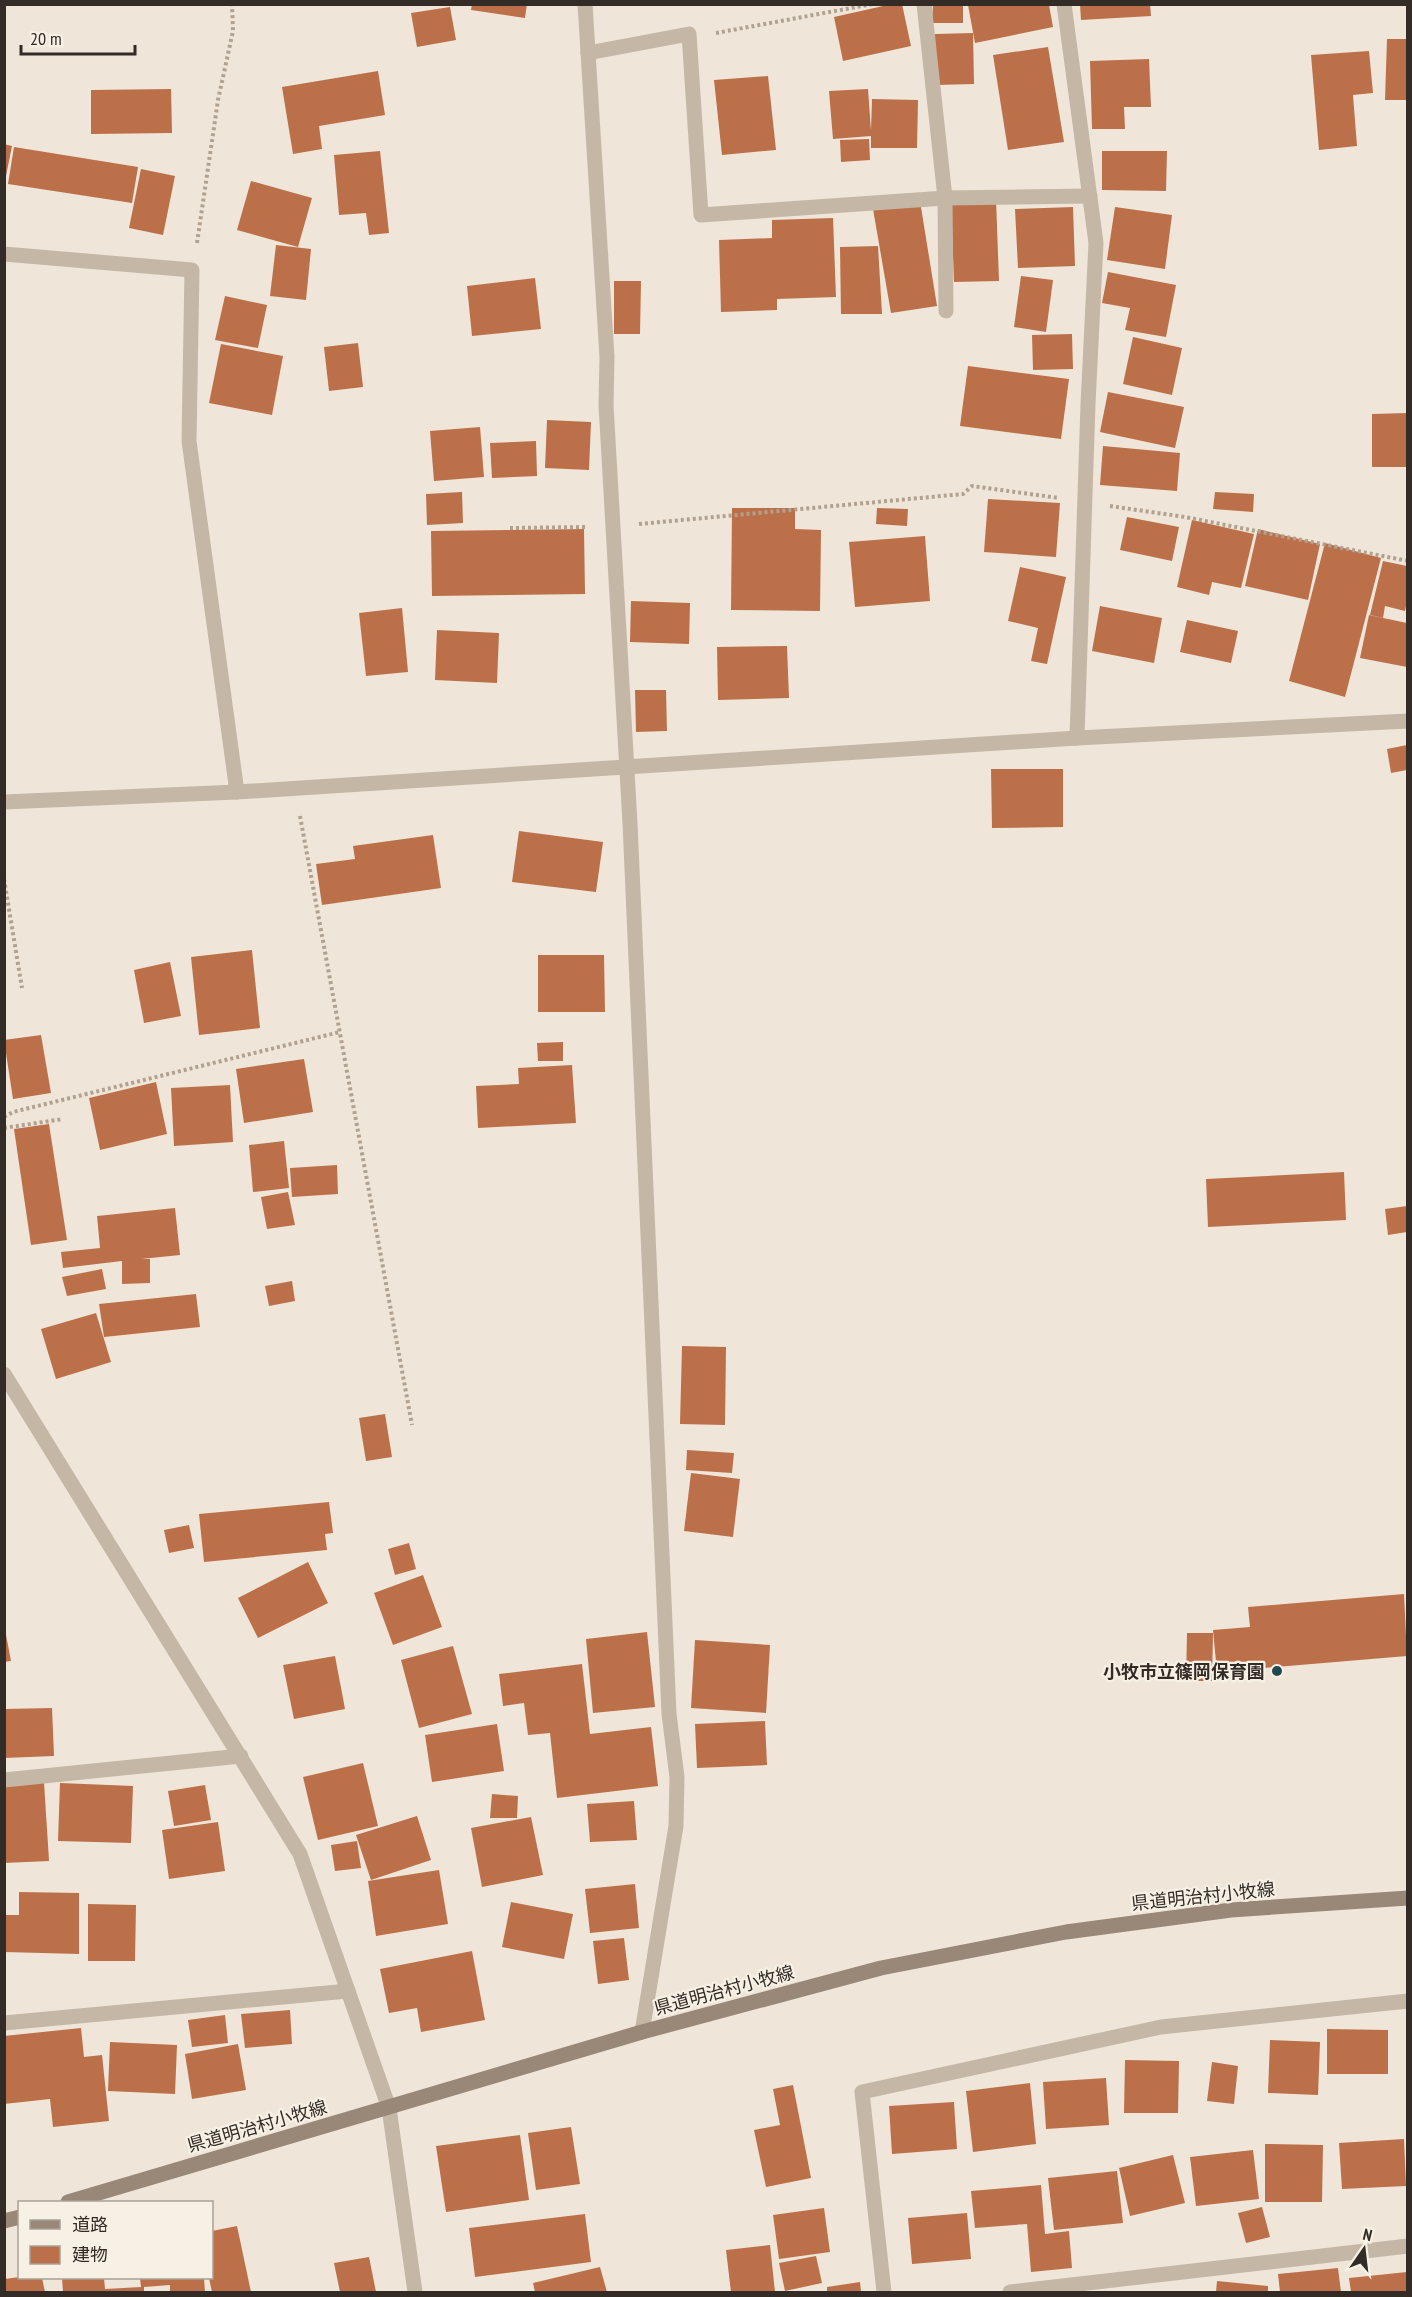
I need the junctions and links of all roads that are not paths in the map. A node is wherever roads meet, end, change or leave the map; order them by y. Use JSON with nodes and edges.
{"nodes":[{"id":1,"x":585,"y":4,"type":"edge"},
{"id":2,"x":924,"y":4,"type":"edge"},
{"id":3,"x":1064,"y":4,"type":"edge"},
{"id":4,"x":588,"y":53,"type":"junction"},
{"id":5,"x":1090,"y":196,"type":"junction"},
{"id":6,"x":945,"y":198,"type":"junction"},
{"id":7,"x":4,"y":254,"type":"edge"},
{"id":8,"x":946,"y":311,"type":"dead end"},
{"id":9,"x":1407,"y":722,"type":"edge"},
{"id":10,"x":1077,"y":738,"type":"junction"},
{"id":11,"x":625,"y":766,"type":"junction"},
{"id":12,"x":237,"y":792,"type":"junction"},
{"id":13,"x":4,"y":802,"type":"edge"},
{"id":14,"x":4,"y":1374,"type":"edge"},
{"id":15,"x":241,"y":1756,"type":"junction"},
{"id":16,"x":4,"y":1780,"type":"edge"},
{"id":17,"x":1407,"y":1898,"type":"edge"},
{"id":18,"x":348,"y":1991,"type":"junction"},
{"id":19,"x":1407,"y":2001,"type":"edge"},
{"id":20,"x":4,"y":2023,"type":"edge"},
{"id":21,"x":642,"y":2032,"type":"junction"},
{"id":22,"x":388,"y":2108,"type":"junction"},
{"id":23,"x":71,"y":2201,"type":"edge"},
{"id":24,"x":1407,"y":2246,"type":"edge"},
{"id":25,"x":415,"y":2292,"type":"edge"},
{"id":26,"x":884,"y":2292,"type":"edge"},
{"id":27,"x":1011,"y":2292,"type":"edge"}],
"edges":[{"from":1,"to":4,"type":"street"},
{"from":2,"to":6,"type":"street"},
{"from":3,"to":5,"type":"street"},
{"from":4,"to":6,"type":"street"},
{"from":4,"to":11,"type":"street"},
{"from":5,"to":6,"type":"street"},
{"from":5,"to":10,"type":"street"},
{"from":6,"to":8,"type":"street"},
{"from":7,"to":12,"type":"street"},
{"from":9,"to":10,"type":"street"},
{"from":10,"to":11,"type":"street"},
{"from":11,"to":12,"type":"street"},
{"from":11,"to":21,"type":"street"},
{"from":12,"to":13,"type":"street"},
{"from":14,"to":15,"type":"street"},
{"from":15,"to":16,"type":"street"},
{"from":15,"to":18,"type":"street"},
{"from":17,"to":21,"type":"main road","name":"県道明治村小牧線"},
{"from":18,"to":20,"type":"street"},
{"from":18,"to":22,"type":"street"},
{"from":19,"to":26,"type":"street"},
{"from":21,"to":22,"type":"main road","name":"県道明治村小牧線"},
{"from":22,"to":23,"type":"main road","name":"県道明治村小牧線"},
{"from":22,"to":25,"type":"street"},
{"from":24,"to":27,"type":"street"}]}
